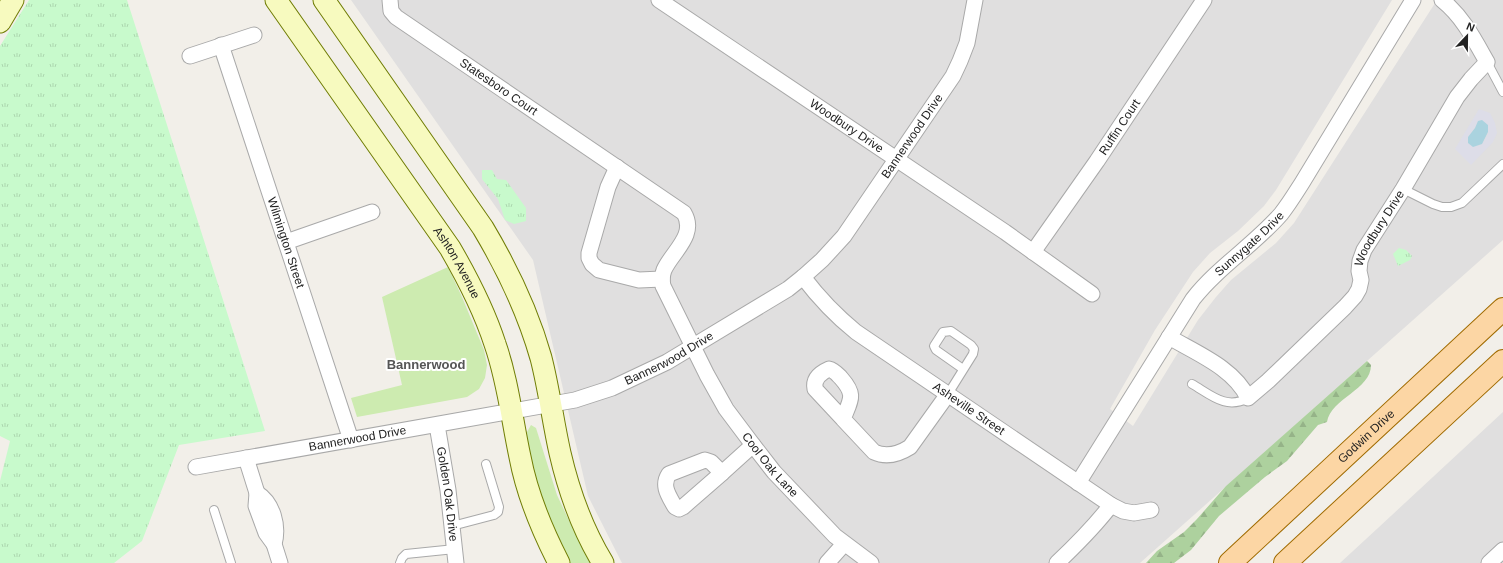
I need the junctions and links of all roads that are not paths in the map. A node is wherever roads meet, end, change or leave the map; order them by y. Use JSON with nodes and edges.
{"nodes":[{"id":1,"x":13,"y":0,"type":"edge"},
{"id":2,"x":276,"y":0,"type":"edge"},
{"id":3,"x":324,"y":0,"type":"edge"},
{"id":4,"x":390,"y":0,"type":"edge"},
{"id":5,"x":659,"y":0,"type":"edge"},
{"id":6,"x":975,"y":0,"type":"edge"},
{"id":7,"x":1204,"y":0,"type":"edge"},
{"id":8,"x":1413,"y":0,"type":"edge"},
{"id":9,"x":1442,"y":0,"type":"edge"},
{"id":10,"x":0,"y":22,"type":"edge"},
{"id":11,"x":254,"y":34,"type":"dead end"},
{"id":12,"x":221,"y":45,"type":"junction"},
{"id":13,"x":190,"y":56,"type":"dead end"},
{"id":14,"x":1487,"y":62,"type":"junction"},
{"id":15,"x":1503,"y":92,"type":"edge"},
{"id":16,"x":896,"y":159,"type":"junction"},
{"id":17,"x":1503,"y":164,"type":"edge"},
{"id":18,"x":617,"y":167,"type":"junction"},
{"id":19,"x":1403,"y":189,"type":"junction"},
{"id":20,"x":372,"y":212,"type":"dead end"},
{"id":21,"x":286,"y":242,"type":"junction"},
{"id":22,"x":1033,"y":252,"type":"junction"},
{"id":23,"x":803,"y":277,"type":"junction"},
{"id":24,"x":662,"y":279,"type":"junction"},
{"id":25,"x":1092,"y":294,"type":"dead end"},
{"id":26,"x":1503,"y":309,"type":"edge"},
{"id":27,"x":1169,"y":337,"type":"junction"},
{"id":28,"x":693,"y":346,"type":"junction"},
{"id":29,"x":1503,"y":361,"type":"edge"},
{"id":30,"x":963,"y":369,"type":"junction"},
{"id":31,"x":1192,"y":384,"type":"dead end"},
{"id":32,"x":948,"y":394,"type":"junction"},
{"id":33,"x":1248,"y":398,"type":"junction"},
{"id":34,"x":551,"y":404,"type":"junction"},
{"id":35,"x":511,"y":411,"type":"junction"},
{"id":36,"x":843,"y":419,"type":"dead end"},
{"id":37,"x":437,"y":425,"type":"junction"},
{"id":38,"x":351,"y":440,"type":"junction"},
{"id":39,"x":753,"y":445,"type":"junction"},
{"id":40,"x":246,"y":458,"type":"junction"},
{"id":41,"x":486,"y":464,"type":"dead end"},
{"id":42,"x":196,"y":467,"type":"dead end"},
{"id":43,"x":722,"y":473,"type":"dead end"},
{"id":44,"x":1078,"y":483,"type":"junction"},
{"id":45,"x":257,"y":492,"type":"junction"},
{"id":46,"x":1111,"y":505,"type":"junction"},
{"id":47,"x":214,"y":510,"type":"dead end"},
{"id":48,"x":1151,"y":510,"type":"dead end"},
{"id":49,"x":452,"y":526,"type":"junction"},
{"id":50,"x":274,"y":544,"type":"junction"},
{"id":51,"x":844,"y":544,"type":"junction"},
{"id":52,"x":455,"y":556,"type":"edge"},
{"id":53,"x":231,"y":563,"type":"edge"},
{"id":54,"x":280,"y":563,"type":"edge"},
{"id":55,"x":400,"y":563,"type":"edge"},
{"id":56,"x":559,"y":563,"type":"edge"},
{"id":57,"x":603,"y":563,"type":"edge"},
{"id":58,"x":827,"y":563,"type":"edge"},
{"id":59,"x":871,"y":563,"type":"edge"},
{"id":60,"x":1057,"y":563,"type":"edge"},
{"id":61,"x":1230,"y":563,"type":"edge"},
{"id":62,"x":1285,"y":563,"type":"edge"}],
"edges":[{"from":1,"to":10,"type":"main road"},
{"from":2,"to":35,"type":"main road","name":"Ashton Avenue"},
{"from":3,"to":34,"type":"main road"},
{"from":4,"to":18,"type":"street","name":"Statesboro Court"},
{"from":5,"to":16,"type":"street","name":"Woodbury Drive"},
{"from":6,"to":16,"type":"street","name":"Bannerwood Drive"},
{"from":7,"to":22,"type":"street","name":"Ruffin Court"},
{"from":8,"to":27,"type":"street","name":"Sunnygate Drive"},
{"from":9,"to":14,"type":"street"},
{"from":11,"to":12,"type":"street"},
{"from":12,"to":13,"type":"street"},
{"from":12,"to":21,"type":"street","name":"Wilmington Street"},
{"from":14,"to":15,"type":"lane"},
{"from":14,"to":19,"type":"street","name":"Woodbury Drive"},
{"from":16,"to":22,"type":"street","name":"Woodbury Drive"},
{"from":16,"to":23,"type":"street","name":"Bannerwood Drive"},
{"from":17,"to":19,"type":"lane"},
{"from":18,"to":24,"type":"street","name":"Statesboro Court"},
{"from":18,"to":24,"type":"street"},
{"from":19,"to":33,"type":"street","name":"Woodbury Drive"},
{"from":20,"to":21,"type":"street"},
{"from":21,"to":38,"type":"street","name":"Wilmington Street"},
{"from":22,"to":25,"type":"street","name":"Woodbury Drive"},
{"from":23,"to":28,"type":"street","name":"Bannerwood Drive"},
{"from":23,"to":32,"type":"street","name":"Asheville Street"},
{"from":24,"to":28,"type":"street"},
{"from":26,"to":61,"type":"main road","name":"Godwin Drive"},
{"from":27,"to":33,"type":"street"},
{"from":27,"to":44,"type":"street","name":"Sunnygate Drive"},
{"from":28,"to":34,"type":"street","name":"Bannerwood Drive"},
{"from":28,"to":39,"type":"street","name":"Cool Oak Lane"},
{"from":29,"to":62,"type":"main road"},
{"from":30,"to":30,"type":"lane"},
{"from":30,"to":32,"type":"lane"},
{"from":31,"to":33,"type":"lane"},
{"from":32,"to":36,"type":"street"},
{"from":32,"to":44,"type":"street","name":"Asheville Street"},
{"from":34,"to":35,"type":"street","name":"Bannerwood Drive"},
{"from":34,"to":57,"type":"main road"},
{"from":35,"to":37,"type":"street","name":"Bannerwood Drive"},
{"from":35,"to":56,"type":"main road","name":"Ashton Avenue"},
{"from":37,"to":38,"type":"street","name":"Bannerwood Drive"},
{"from":37,"to":49,"type":"street","name":"Golden Oak Drive"},
{"from":38,"to":40,"type":"street","name":"Bannerwood Drive"},
{"from":39,"to":43,"type":"street"},
{"from":39,"to":51,"type":"street","name":"Cool Oak Lane"},
{"from":40,"to":42,"type":"street","name":"Bannerwood Drive"},
{"from":40,"to":45,"type":"street"},
{"from":41,"to":49,"type":"lane"},
{"from":44,"to":46,"type":"street","name":"Asheville Street"},
{"from":45,"to":50,"type":"street"},
{"from":45,"to":50,"type":"street"},
{"from":46,"to":48,"type":"street","name":"Asheville Street"},
{"from":46,"to":60,"type":"street"},
{"from":47,"to":53,"type":"lane"},
{"from":49,"to":52,"type":"street","name":"Golden Oak Drive"},
{"from":50,"to":54,"type":"street"},
{"from":51,"to":58,"type":"street"},
{"from":51,"to":59,"type":"street","name":"Cool Oak Lane"},
{"from":52,"to":55,"type":"lane"}]}
